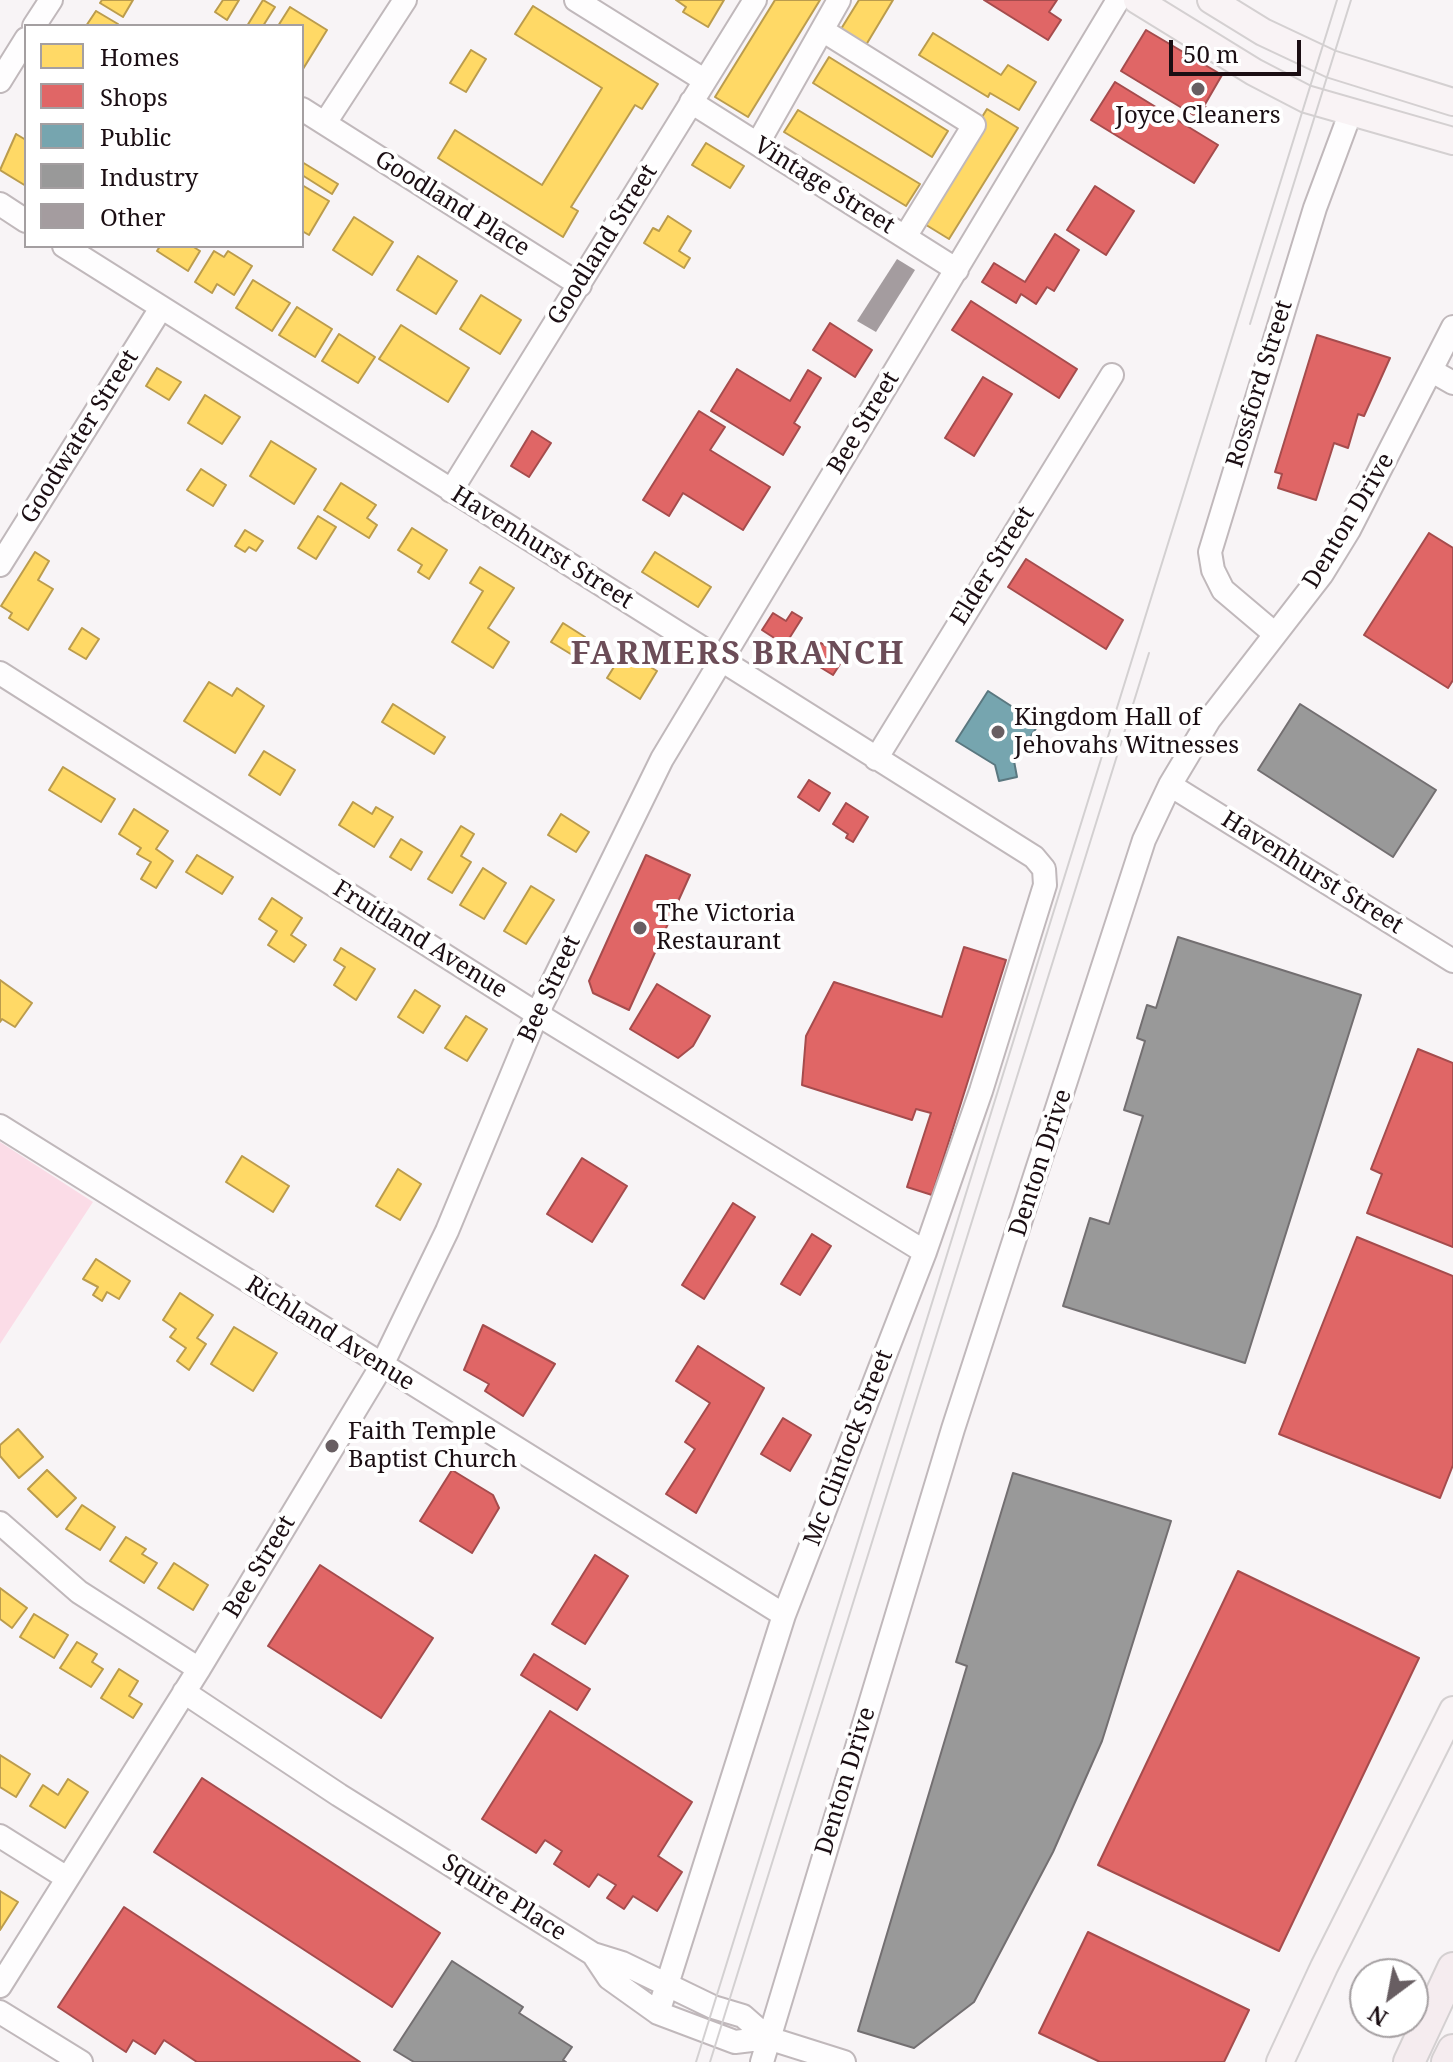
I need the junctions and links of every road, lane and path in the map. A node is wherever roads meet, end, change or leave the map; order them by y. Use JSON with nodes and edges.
{"nodes":[{"id":1,"x":51,"y":0,"type":"edge"},
{"id":2,"x":405,"y":0,"type":"edge"},
{"id":3,"x":576,"y":0,"type":"edge"},
{"id":4,"x":755,"y":0,"type":"edge"},
{"id":5,"x":839,"y":0,"type":"edge"},
{"id":6,"x":1118,"y":0,"type":"edge"},
{"id":7,"x":1137,"y":0,"type":"edge"},
{"id":8,"x":1211,"y":0,"type":"edge"},
{"id":9,"x":35,"y":24,"type":"edge"},
{"id":10,"x":822,"y":30,"type":"junction"},
{"id":11,"x":24,"y":42,"type":"edge"},
{"id":12,"x":704,"y":80,"type":"junction"},
{"id":13,"x":0,"y":81,"type":"edge"},
{"id":14,"x":691,"y":102,"type":"junction"},
{"id":15,"x":1453,"y":102,"type":"edge"},
{"id":16,"x":304,"y":110,"type":"edge"},
{"id":17,"x":1350,"y":114,"type":"junction"},
{"id":18,"x":325,"y":123,"type":"junction"},
{"id":19,"x":1453,"y":141,"type":"edge"},
{"id":20,"x":758,"y":143,"type":"junction"},
{"id":21,"x":0,"y":204,"type":"edge"},
{"id":22,"x":24,"y":220,"type":"edge"},
{"id":23,"x":905,"y":237,"type":"junction"},
{"id":24,"x":67,"y":248,"type":"edge"},
{"id":25,"x":957,"y":270,"type":"junction"},
{"id":26,"x":580,"y":285,"type":"junction"},
{"id":27,"x":161,"y":308,"type":"junction"},
{"id":28,"x":1453,"y":327,"type":"edge"},
{"id":29,"x":1432,"y":371,"type":"junction"},
{"id":30,"x":1112,"y":375,"type":"dead end"},
{"id":31,"x":1453,"y":383,"type":"edge"},
{"id":32,"x":451,"y":491,"type":"junction"},
{"id":33,"x":0,"y":565,"type":"edge"},
{"id":34,"x":1275,"y":634,"type":"junction"},
{"id":35,"x":718,"y":661,"type":"junction"},
{"id":36,"x":0,"y":673,"type":"edge"},
{"id":37,"x":876,"y":759,"type":"junction"},
{"id":38,"x":1170,"y":785,"type":"junction"},
{"id":39,"x":1045,"y":885,"type":"joint"},
{"id":40,"x":1453,"y":961,"type":"edge"},
{"id":41,"x":537,"y":1014,"type":"junction"},
{"id":42,"x":0,"y":1126,"type":"edge"},
{"id":43,"x":925,"y":1252,"type":"junction"},
{"id":44,"x":381,"y":1367,"type":"junction"},
{"id":45,"x":0,"y":1523,"type":"edge"},
{"id":46,"x":784,"y":1615,"type":"junction"},
{"id":47,"x":199,"y":1669,"type":"junction"},
{"id":48,"x":184,"y":1692,"type":"junction"},
{"id":49,"x":1453,"y":1710,"type":"edge"},
{"id":50,"x":0,"y":1836,"type":"edge"},
{"id":51,"x":67,"y":1878,"type":"junction"},
{"id":52,"x":593,"y":1954,"type":"junction"},
{"id":53,"x":1453,"y":1968,"type":"edge"},
{"id":54,"x":0,"y":1986,"type":"edge"},
{"id":55,"x":666,"y":1987,"type":"junction"},
{"id":56,"x":0,"y":2012,"type":"edge"},
{"id":57,"x":658,"y":2013,"type":"junction"},
{"id":58,"x":768,"y":2038,"type":"junction"},
{"id":59,"x":1453,"y":2050,"type":"edge"},
{"id":60,"x":81,"y":2062,"type":"edge"},
{"id":61,"x":762,"y":2062,"type":"edge"},
{"id":62,"x":844,"y":2062,"type":"edge"},
{"id":63,"x":1280,"y":2062,"type":"edge"},
{"id":64,"x":1409,"y":2062,"type":"edge"},
{"id":65,"x":1447,"y":2062,"type":"edge"}],
"edges":[{"from":1,"to":9,"type":"street"},
{"from":2,"to":18,"type":"street"},
{"from":3,"to":12,"type":"street"},
{"from":4,"to":12,"type":"street","name":"Goodland Street"},
{"from":5,"to":10,"type":"street"},
{"from":6,"to":25,"type":"street","name":"Bee Street"},
{"from":7,"to":17,"type":"main road"},
{"from":8,"to":15,"type":"main road"},
{"from":10,"to":20,"type":"street"},
{"from":10,"to":23,"type":"street"},
{"from":11,"to":13,"type":"street"},
{"from":12,"to":14,"type":"street","name":"Goodland Street"},
{"from":14,"to":20,"type":"street","name":"Vintage Street"},
{"from":14,"to":26,"type":"street","name":"Goodland Street"},
{"from":16,"to":18,"type":"street","name":"Goodland Place"},
{"from":17,"to":19,"type":"main road"},
{"from":17,"to":34,"type":"street","name":"Rossford Street"},
{"from":18,"to":26,"type":"street","name":"Goodland Place"},
{"from":20,"to":23,"type":"street","name":"Vintage Street"},
{"from":21,"to":22,"type":"street"},
{"from":23,"to":25,"type":"street","name":"Vintage Street"},
{"from":24,"to":27,"type":"street","name":"Havenhurst Street"},
{"from":25,"to":35,"type":"street","name":"Bee Street"},
{"from":26,"to":32,"type":"street","name":"Goodland Street"},
{"from":27,"to":32,"type":"street","name":"Havenhurst Street"},
{"from":27,"to":33,"type":"street","name":"Goodwater Street"},
{"from":28,"to":29,"type":"street","name":"Denton Drive"},
{"from":29,"to":31,"type":"street"},
{"from":29,"to":34,"type":"street","name":"Denton Drive"},
{"from":30,"to":37,"type":"street","name":"Elder Street"},
{"from":32,"to":35,"type":"street","name":"Havenhurst Street"},
{"from":34,"to":38,"type":"street","name":"Denton Drive"},
{"from":35,"to":37,"type":"street","name":"Havenhurst Street"},
{"from":35,"to":41,"type":"street","name":"Bee Street"},
{"from":36,"to":41,"type":"street","name":"Fruitland Avenue"},
{"from":37,"to":39,"type":"street","name":"Havenhurst Street"},
{"from":38,"to":40,"type":"street","name":"Havenhurst Street"},
{"from":38,"to":58,"type":"street","name":"Denton Drive"},
{"from":39,"to":43,"type":"street","name":"Mc Clintock Street"},
{"from":41,"to":43,"type":"street","name":"Fruitland Avenue"},
{"from":41,"to":44,"type":"street","name":"Bee Street"},
{"from":42,"to":44,"type":"street","name":"Richland Avenue"},
{"from":43,"to":46,"type":"street","name":"Mc Clintock Street"},
{"from":44,"to":46,"type":"street","name":"Richland Avenue"},
{"from":44,"to":47,"type":"street","name":"Bee Street"},
{"from":45,"to":47,"type":"street"},
{"from":46,"to":55,"type":"street","name":"Mc Clintock Street"},
{"from":47,"to":48,"type":"street","name":"Bee Street"},
{"from":48,"to":51,"type":"street","name":"Bee Street"},
{"from":48,"to":52,"type":"street","name":"Squire Place"},
{"from":49,"to":63,"type":"main road"},
{"from":50,"to":51,"type":"street"},
{"from":51,"to":54,"type":"street","name":"Bee Street"},
{"from":52,"to":55,"type":"street","name":"Squire Place"},
{"from":52,"to":57,"type":"street"},
{"from":53,"to":64,"type":"highway"},
{"from":55,"to":57,"type":"street","name":"Mc Clintock Street"},
{"from":55,"to":58,"type":"street","name":"Squire Place"},
{"from":56,"to":60,"type":"street"},
{"from":57,"to":58,"type":"street"},
{"from":58,"to":61,"type":"street","name":"Denton Drive"},
{"from":58,"to":62,"type":"street","name":"Squire Place"},
{"from":59,"to":65,"type":"highway"}]}
